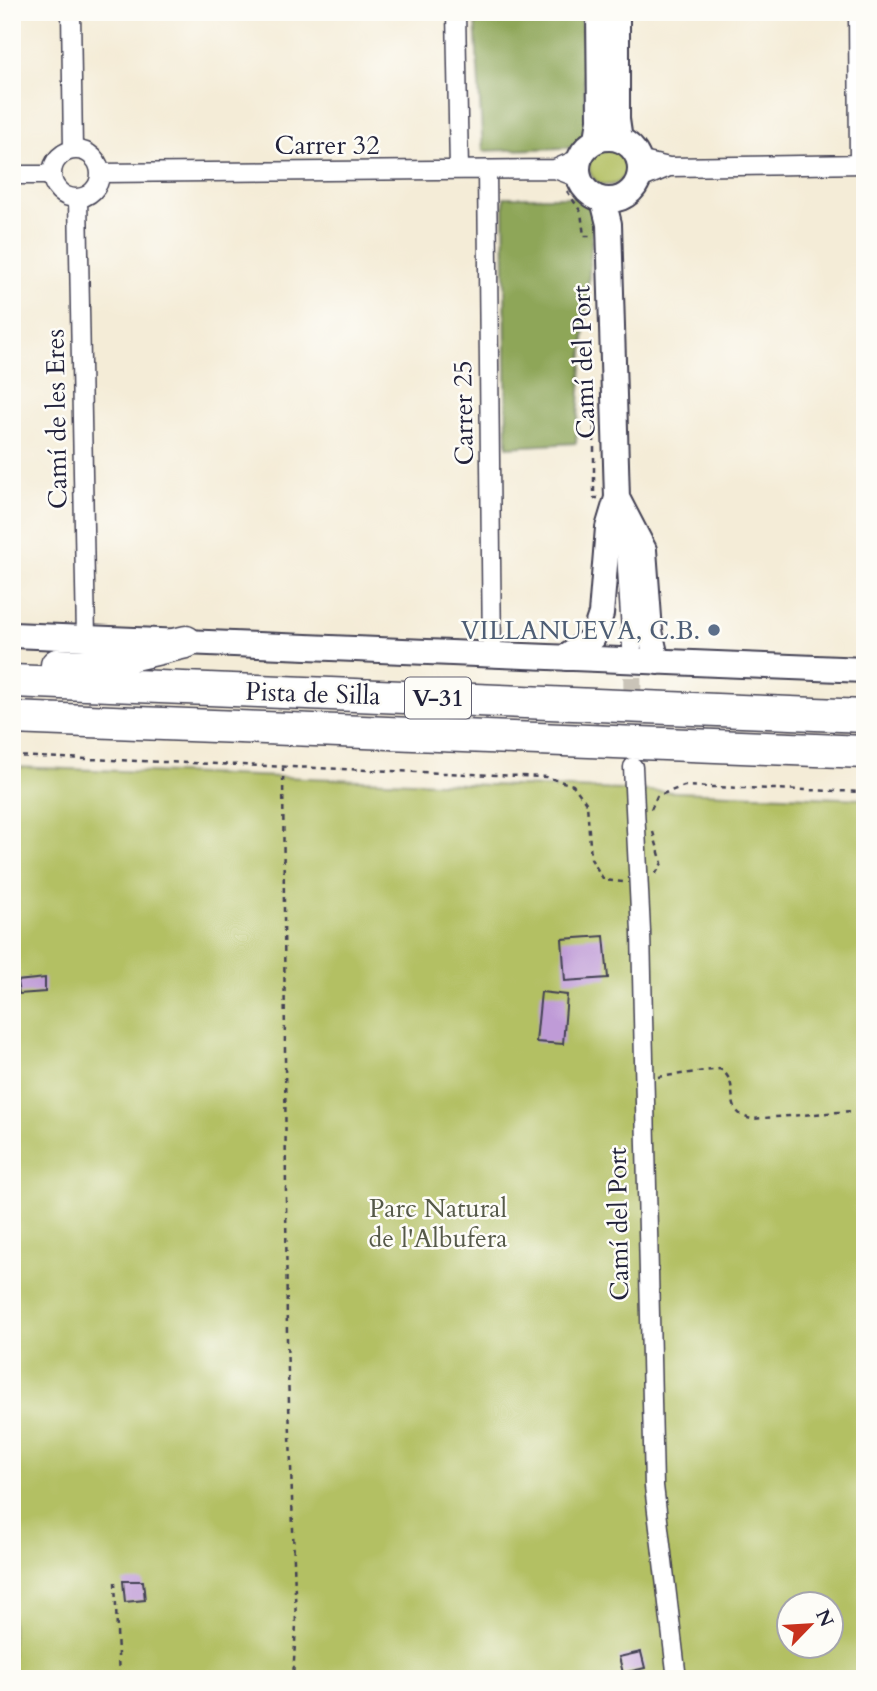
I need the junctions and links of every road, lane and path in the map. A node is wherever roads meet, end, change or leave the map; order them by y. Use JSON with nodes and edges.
{"nodes":[{"id":1,"x":71,"y":12,"type":"edge"},
{"id":2,"x":456,"y":12,"type":"edge"},
{"id":3,"x":599,"y":12,"type":"edge"},
{"id":4,"x":617,"y":12,"type":"edge"},
{"id":5,"x":858,"y":12,"type":"edge"},
{"id":6,"x":609,"y":140,"type":"junction"},
{"id":7,"x":73,"y":150,"type":"junction"},
{"id":8,"x":862,"y":164,"type":"edge"},
{"id":9,"x":579,"y":168,"type":"junction"},
{"id":10,"x":459,"y":170,"type":"junction"},
{"id":11,"x":486,"y":170,"type":"junction"},
{"id":12,"x":638,"y":170,"type":"junction"},
{"id":13,"x":100,"y":173,"type":"junction"},
{"id":14,"x":52,"y":174,"type":"junction"},
{"id":15,"x":12,"y":175,"type":"edge"},
{"id":16,"x":78,"y":198,"type":"junction"},
{"id":17,"x":611,"y":199,"type":"junction"},
{"id":18,"x":617,"y":498,"type":"junction"},
{"id":19,"x":12,"y":635,"type":"edge"},
{"id":20,"x":86,"y":638,"type":"junction"},
{"id":21,"x":186,"y":642,"type":"junction"},
{"id":22,"x":632,"y":647,"type":"tunnel mouth"},
{"id":23,"x":492,"y":655,"type":"junction"},
{"id":24,"x":565,"y":658,"type":"junction"},
{"id":25,"x":657,"y":662,"type":"junction"},
{"id":26,"x":12,"y":664,"type":"edge"},
{"id":27,"x":865,"y":670,"type":"edge"},
{"id":28,"x":12,"y":681,"type":"edge"},
{"id":29,"x":865,"y":716,"type":"edge"},
{"id":30,"x":12,"y":718,"type":"edge"},
{"id":31,"x":865,"y":752,"type":"edge"},
{"id":32,"x":12,"y":756,"type":"edge"},
{"id":33,"x":283,"y":767,"type":"junction"},
{"id":34,"x":633,"y":767,"type":"tunnel mouth"},
{"id":35,"x":865,"y":792,"type":"edge"},
{"id":36,"x":650,"y":811,"type":"dead end"},
{"id":37,"x":652,"y":831,"type":"dead end"},
{"id":38,"x":639,"y":883,"type":"junction"},
{"id":39,"x":645,"y":1077,"type":"junction"},
{"id":40,"x":865,"y":1110,"type":"edge"},
{"id":41,"x":114,"y":1582,"type":"dead end"},
{"id":42,"x":119,"y":1679,"type":"edge"},
{"id":43,"x":293,"y":1679,"type":"edge"},
{"id":44,"x":677,"y":1679,"type":"edge"}],
"edges":[{"from":1,"to":7,"type":"street"},
{"from":2,"to":10,"type":"street"},
{"from":3,"to":6,"type":"street"},
{"from":4,"to":6,"type":"street"},
{"from":5,"to":8,"type":"street"},
{"from":6,"to":9,"type":"street"},
{"from":6,"to":12,"type":"street"},
{"from":7,"to":13,"type":"street"},
{"from":7,"to":14,"type":"street"},
{"from":8,"to":12,"type":"street"},
{"from":9,"to":11,"type":"street","name":"Carrer 32"},
{"from":9,"to":17,"type":"street"},
{"from":10,"to":11,"type":"street","name":"Carrer 32"},
{"from":10,"to":13,"type":"street","name":"Carrer 32"},
{"from":11,"to":23,"type":"street","name":"Carrer 25"},
{"from":12,"to":17,"type":"street"},
{"from":13,"to":16,"type":"street"},
{"from":14,"to":15,"type":"street"},
{"from":14,"to":16,"type":"street"},
{"from":16,"to":20,"type":"street","name":"Camí de les Eres"},
{"from":17,"to":18,"type":"street","name":"Camí del Port"},
{"from":18,"to":22,"type":"street","name":"Camí del Port"},
{"from":18,"to":24,"type":"street","name":"Camí del Port"},
{"from":18,"to":25,"type":"street","name":"Camí del Port"},
{"from":19,"to":20,"type":"street"},
{"from":20,"to":21,"type":"street"},
{"from":21,"to":23,"type":"street"},
{"from":21,"to":26,"type":"highway"},
{"from":23,"to":24,"type":"street"},
{"from":24,"to":25,"type":"street"},
{"from":25,"to":27,"type":"street"},
{"from":28,"to":29,"type":"highway","name":"Pista de Silla","number":"V-31"},
{"from":30,"to":31,"type":"highway","name":"Pista de Silla","number":"V-31"},
{"from":32,"to":33,"type":"path"},
{"from":33,"to":38,"type":"path"},
{"from":33,"to":43,"type":"path"},
{"from":34,"to":38,"type":"street","name":"Camí del Port"},
{"from":35,"to":36,"type":"path"},
{"from":37,"to":38,"type":"path"},
{"from":38,"to":39,"type":"street","name":"Camí del Port"},
{"from":39,"to":40,"type":"path"},
{"from":39,"to":44,"type":"street","name":"Camí del Port"},
{"from":41,"to":42,"type":"path"}]}
